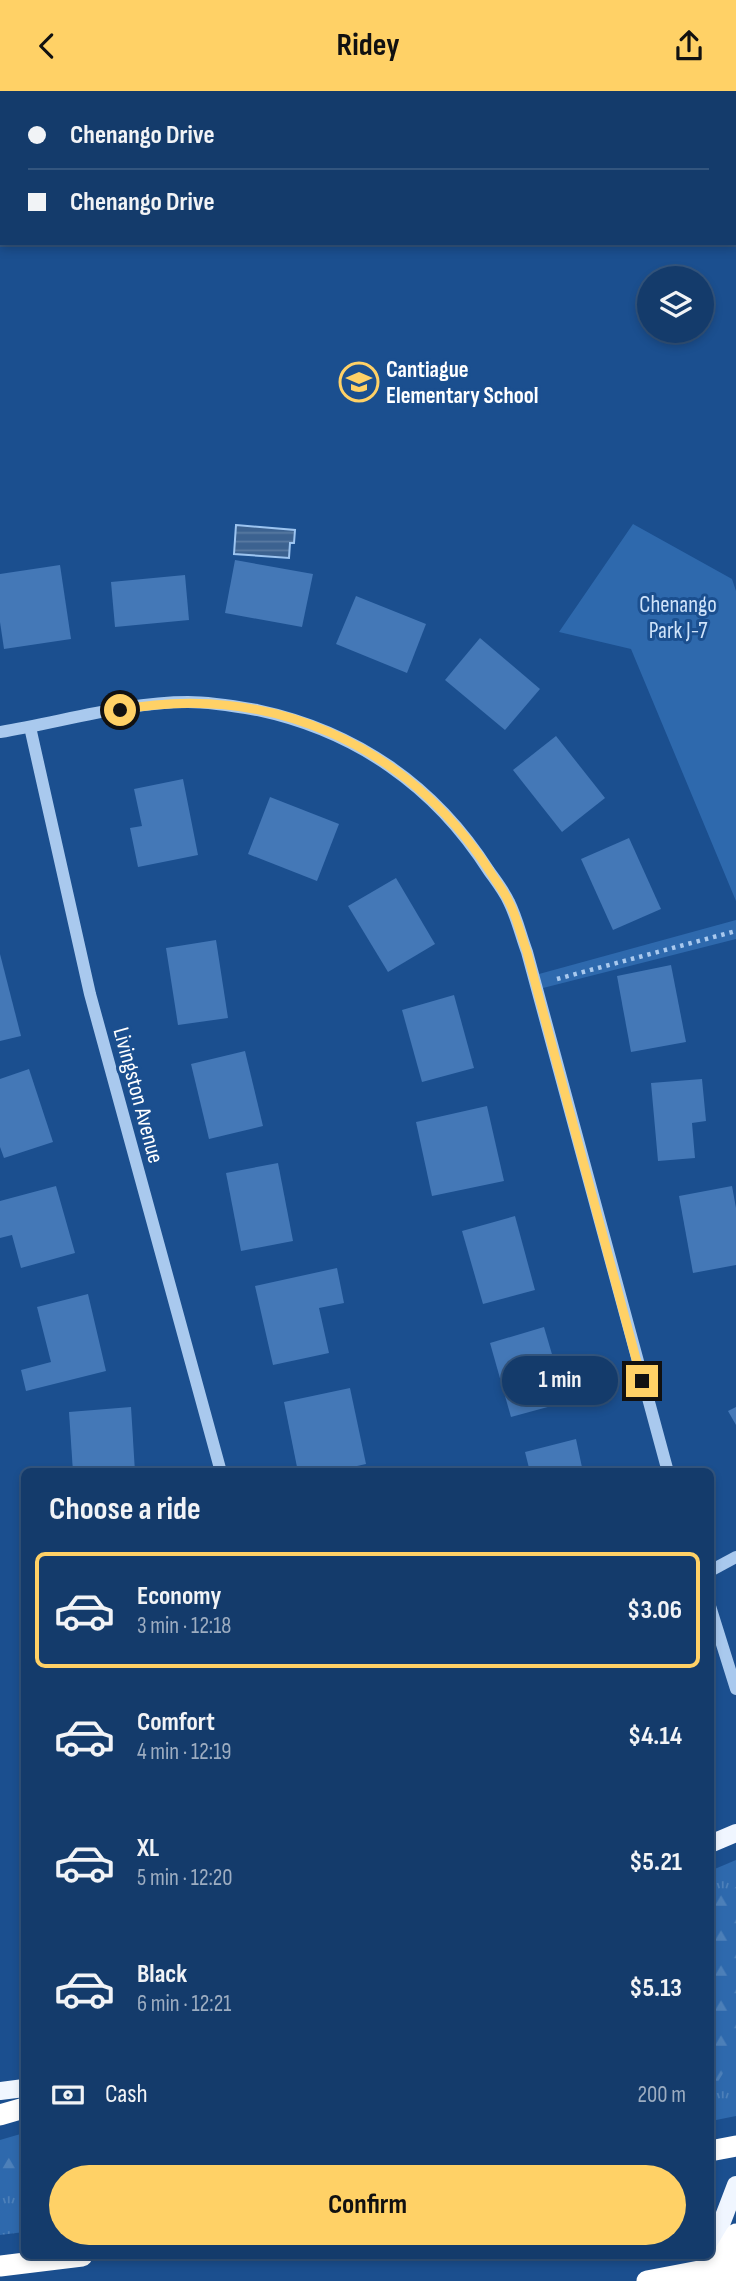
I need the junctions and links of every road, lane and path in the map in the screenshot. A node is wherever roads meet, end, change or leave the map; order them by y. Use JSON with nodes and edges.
{"nodes":[{"id":1,"x":30,"y":727,"type":"junction"},
{"id":2,"x":0,"y":732,"type":"edge"},
{"id":3,"x":736,"y":931,"type":"edge"},
{"id":4,"x":536,"y":984,"type":"junction"},
{"id":5,"x":220,"y":1468,"type":"edge"},
{"id":6,"x":667,"y":1468,"type":"edge"},
{"id":7,"x":736,"y":1557,"type":"edge"},
{"id":8,"x":714,"y":1569,"type":"edge"},
{"id":9,"x":714,"y":1619,"type":"edge"},
{"id":10,"x":736,"y":1689,"type":"edge"},
{"id":11,"x":736,"y":1833,"type":"edge"},
{"id":12,"x":714,"y":1842,"type":"edge"},
{"id":13,"x":21,"y":2088,"type":"edge"},
{"id":14,"x":0,"y":2091,"type":"edge"},
{"id":15,"x":21,"y":2109,"type":"edge"},
{"id":16,"x":0,"y":2115,"type":"edge"},
{"id":17,"x":736,"y":2146,"type":"edge"},
{"id":18,"x":714,"y":2150,"type":"edge"},
{"id":19,"x":736,"y":2185,"type":"edge"},
{"id":20,"x":736,"y":2234,"type":"edge"},
{"id":21,"x":714,"y":2243,"type":"edge"},
{"id":22,"x":57,"y":2259,"type":"edge"},
{"id":23,"x":708,"y":2259,"type":"edge"},
{"id":24,"x":736,"y":2264,"type":"edge"},
{"id":25,"x":0,"y":2266,"type":"edge"},
{"id":26,"x":736,"y":2280,"type":"edge"},
{"id":27,"x":646,"y":2281,"type":"edge"},
{"id":28,"x":700,"y":2281,"type":"edge"},
{"id":29,"x":708,"y":2281,"type":"edge"},
{"id":30,"x":729,"y":2281,"type":"edge"}],
"edges":[{"from":1,"to":2,"type":"street"},
{"from":1,"to":4,"type":"street"},
{"from":1,"to":5,"type":"street","name":"Livingston Avenue"},
{"from":3,"to":4,"type":"path"},
{"from":4,"to":6,"type":"street"},
{"from":7,"to":8,"type":"street"},
{"from":9,"to":10,"type":"street"},
{"from":11,"to":12,"type":"main road"},
{"from":13,"to":14,"type":"main road"},
{"from":15,"to":16,"type":"highway"},
{"from":17,"to":18,"type":"highway"},
{"from":19,"to":21,"type":"main road"},
{"from":20,"to":29,"type":"highway"},
{"from":22,"to":25,"type":"highway"},
{"from":23,"to":28,"type":"main road"},
{"from":24,"to":27,"type":"highway","bridge":true},
{"from":26,"to":30,"type":"highway"}]}
